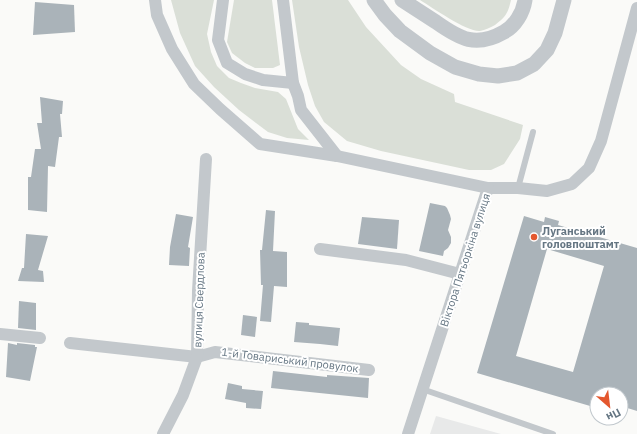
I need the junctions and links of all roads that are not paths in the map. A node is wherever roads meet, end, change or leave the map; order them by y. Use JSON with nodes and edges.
{"nodes":[{"id":1,"x":155,"y":0,"type":"edge"},
{"id":2,"x":223,"y":0,"type":"edge"},
{"id":3,"x":283,"y":0,"type":"edge"},
{"id":4,"x":374,"y":0,"type":"edge"},
{"id":5,"x":402,"y":0,"type":"edge"},
{"id":6,"x":525,"y":0,"type":"edge"},
{"id":7,"x":564,"y":0,"type":"edge"},
{"id":8,"x":637,"y":8,"type":"edge"},
{"id":9,"x":293,"y":83,"type":"junction"},
{"id":10,"x":534,"y":132,"type":"dead end"},
{"id":11,"x":337,"y":156,"type":"junction"},
{"id":12,"x":206,"y":159,"type":"dead end"},
{"id":13,"x":488,"y":188,"type":"junction"},
{"id":14,"x":518,"y":188,"type":"junction"},
{"id":15,"x":320,"y":249,"type":"dead end"},
{"id":16,"x":460,"y":274,"type":"junction"},
{"id":17,"x":0,"y":334,"type":"edge"},
{"id":18,"x":40,"y":338,"type":"dead end"},
{"id":19,"x":70,"y":343,"type":"dead end"},
{"id":20,"x":196,"y":357,"type":"junction"},
{"id":21,"x":369,"y":370,"type":"dead end"},
{"id":22,"x":422,"y":389,"type":"junction"},
{"id":23,"x":163,"y":434,"type":"edge"},
{"id":24,"x":408,"y":434,"type":"edge"},
{"id":25,"x":553,"y":434,"type":"edge"}],
"edges":[{"from":1,"to":11,"type":"street"},
{"from":2,"to":9,"type":"street"},
{"from":3,"to":9,"type":"street"},
{"from":4,"to":7,"type":"street"},
{"from":5,"to":6,"type":"street"},
{"from":8,"to":14,"type":"street","name":"Віктора Пятьоркіна вулиця"},
{"from":9,"to":11,"type":"street"},
{"from":10,"to":14,"type":"lane"},
{"from":11,"to":13,"type":"street"},
{"from":12,"to":20,"type":"street","name":"вулиця Свердлова"},
{"from":13,"to":14,"type":"street","name":"Віктора Пятьоркіна вулиця"},
{"from":13,"to":16,"type":"street","name":"Віктора Пятьоркіна вулиця"},
{"from":15,"to":16,"type":"street"},
{"from":16,"to":22,"type":"street","name":"Віктора Пятьоркіна вулиця"},
{"from":17,"to":18,"type":"street"},
{"from":19,"to":20,"type":"street","name":"1-й Товариський провулок"},
{"from":20,"to":21,"type":"street","name":"1-й Товариський провулок"},
{"from":20,"to":23,"type":"street","name":"вулиця Свердлова"},
{"from":22,"to":24,"type":"street","name":"Віктора Пятьоркіна вулиця"},
{"from":22,"to":25,"type":"lane"}]}
